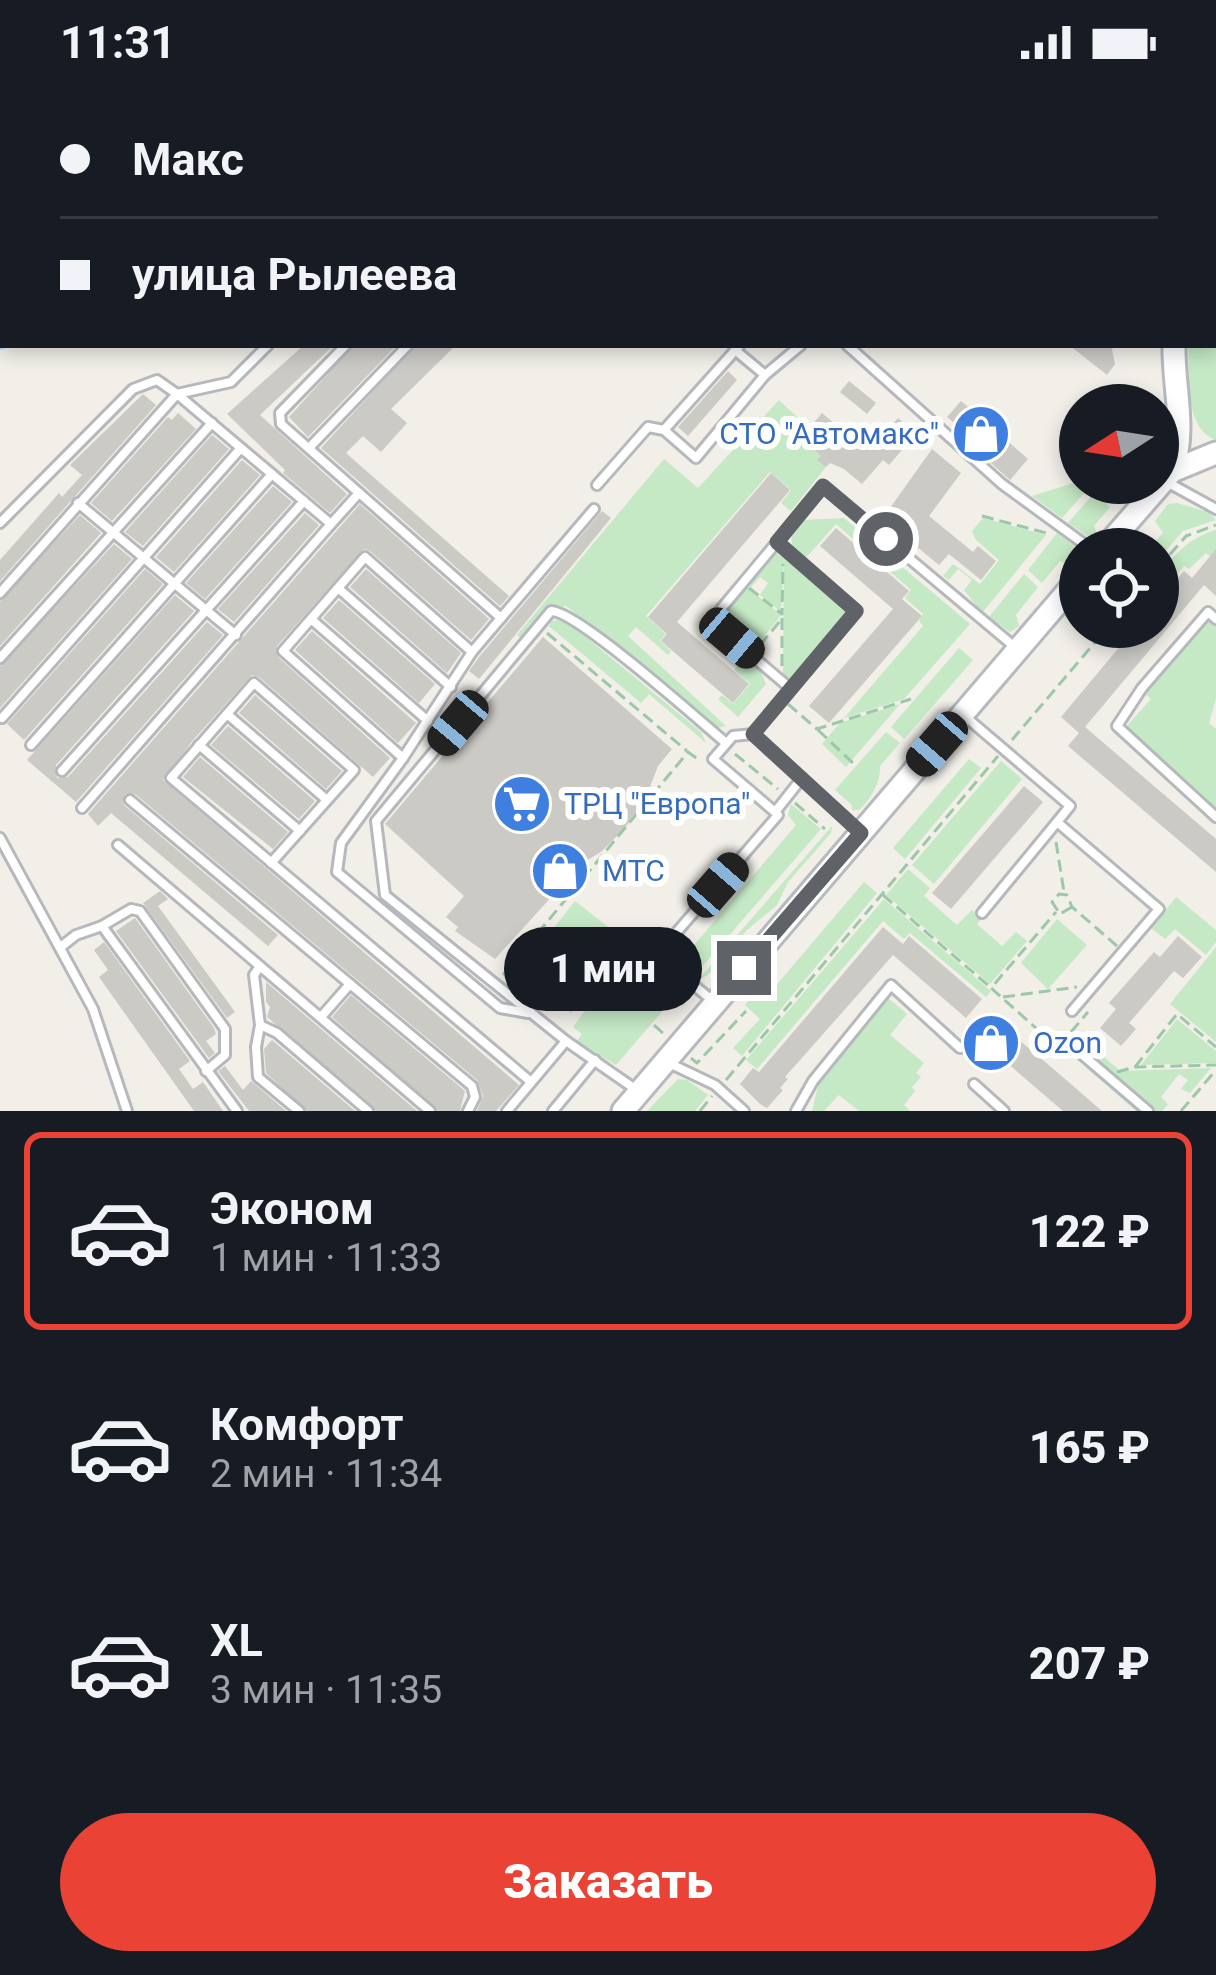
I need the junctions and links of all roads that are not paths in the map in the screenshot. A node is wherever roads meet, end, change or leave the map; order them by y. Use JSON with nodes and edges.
{"nodes":[{"id":1,"x":265,"y":348,"type":"edge"},
{"id":2,"x":343,"y":348,"type":"edge"},
{"id":3,"x":405,"y":348,"type":"edge"},
{"id":4,"x":738,"y":348,"type":"edge"},
{"id":5,"x":797,"y":348,"type":"edge"},
{"id":6,"x":850,"y":348,"type":"edge"},
{"id":7,"x":1174,"y":348,"type":"edge"},
{"id":8,"x":765,"y":375,"type":"junction"},
{"id":9,"x":176,"y":394,"type":"junction"},
{"id":10,"x":212,"y":423,"type":"junction"},
{"id":11,"x":1181,"y":425,"type":"junction"},
{"id":12,"x":664,"y":430,"type":"junction"},
{"id":13,"x":241,"y":448,"type":"junction"},
{"id":14,"x":309,"y":448,"type":"junction"},
{"id":15,"x":1179,"y":448,"type":"edge"},
{"id":16,"x":1216,"y":451,"type":"edge"},
{"id":17,"x":1179,"y":470,"type":"edge"},
{"id":18,"x":272,"y":474,"type":"junction"},
{"id":19,"x":1179,"y":484,"type":"edge"},
{"id":20,"x":597,"y":485,"type":"dead end"},
{"id":21,"x":359,"y":493,"type":"junction"},
{"id":22,"x":304,"y":502,"type":"junction"},
{"id":23,"x":78,"y":503,"type":"junction"},
{"id":24,"x":1143,"y":504,"type":"edge"},
{"id":25,"x":594,"y":509,"type":"dead end"},
{"id":26,"x":1216,"y":509,"type":"edge"},
{"id":27,"x":0,"y":523,"type":"edge"},
{"id":28,"x":332,"y":524,"type":"junction"},
{"id":29,"x":1062,"y":528,"type":"edge"},
{"id":30,"x":1122,"y":528,"type":"edge"},
{"id":31,"x":113,"y":533,"type":"junction"},
{"id":32,"x":780,"y":544,"type":"junction"},
{"id":33,"x":144,"y":558,"type":"junction"},
{"id":34,"x":176,"y":584,"type":"junction"},
{"id":35,"x":338,"y":588,"type":"junction"},
{"id":36,"x":0,"y":593,"type":"edge"},
{"id":37,"x":1059,"y":602,"type":"edge"},
{"id":38,"x":207,"y":610,"type":"junction"},
{"id":39,"x":501,"y":618,"type":"junction"},
{"id":40,"x":311,"y":619,"type":"junction"},
{"id":41,"x":1216,"y":619,"type":"edge"},
{"id":42,"x":236,"y":634,"type":"junction"},
{"id":43,"x":1018,"y":650,"type":"junction"},
{"id":44,"x":472,"y":652,"type":"junction"},
{"id":45,"x":0,"y":658,"type":"edge"},
{"id":46,"x":451,"y":687,"type":"junction"},
{"id":47,"x":791,"y":688,"type":"junction"},
{"id":48,"x":227,"y":714,"type":"junction"},
{"id":49,"x":963,"y":714,"type":"junction"},
{"id":50,"x":2,"y":718,"type":"edge"},
{"id":51,"x":428,"y":722,"type":"junction"},
{"id":52,"x":753,"y":734,"type":"junction"},
{"id":53,"x":725,"y":744,"type":"junction"},
{"id":54,"x":32,"y":745,"type":"dead end"},
{"id":55,"x":199,"y":746,"type":"junction"},
{"id":56,"x":404,"y":758,"type":"junction"},
{"id":57,"x":62,"y":771,"type":"dead end"},
{"id":58,"x":802,"y":778,"type":"junction"},
{"id":59,"x":130,"y":800,"type":"dead end"},
{"id":60,"x":327,"y":800,"type":"junction"},
{"id":61,"x":82,"y":808,"type":"dead end"},
{"id":62,"x":775,"y":812,"type":"junction"},
{"id":63,"x":1216,"y":817,"type":"edge"},
{"id":64,"x":1055,"y":825,"type":"junction"},
{"id":65,"x":300,"y":831,"type":"junction"},
{"id":66,"x":861,"y":833,"type":"junction"},
{"id":67,"x":0,"y":838,"type":"edge"},
{"id":68,"x":118,"y":845,"type":"dead end"},
{"id":69,"x":271,"y":863,"type":"junction"},
{"id":70,"x":982,"y":913,"type":"dead end"},
{"id":71,"x":101,"y":926,"type":"junction"},
{"id":72,"x":62,"y":946,"type":"junction"},
{"id":73,"x":260,"y":966,"type":"junction"},
{"id":74,"x":350,"y":984,"type":"junction"},
{"id":75,"x":714,"y":1002,"type":"junction"},
{"id":76,"x":1072,"y":1011,"type":"dead end"},
{"id":77,"x":530,"y":1013,"type":"junction"},
{"id":78,"x":321,"y":1018,"type":"junction"},
{"id":79,"x":260,"y":1025,"type":"junction"},
{"id":80,"x":566,"y":1041,"type":"junction"},
{"id":81,"x":1061,"y":1043,"type":"road end"},
{"id":82,"x":960,"y":1048,"type":"dead end"},
{"id":83,"x":595,"y":1060,"type":"junction"},
{"id":84,"x":664,"y":1060,"type":"junction"},
{"id":85,"x":206,"y":1072,"type":"junction"},
{"id":86,"x":531,"y":1082,"type":"junction"},
{"id":87,"x":974,"y":1084,"type":"dead end"},
{"id":88,"x":638,"y":1091,"type":"junction"},
{"id":89,"x":128,"y":1111,"type":"edge"},
{"id":90,"x":237,"y":1111,"type":"edge"},
{"id":91,"x":298,"y":1111,"type":"edge"},
{"id":92,"x":368,"y":1111,"type":"edge"},
{"id":93,"x":430,"y":1111,"type":"edge"},
{"id":94,"x":468,"y":1111,"type":"edge"},
{"id":95,"x":507,"y":1111,"type":"edge"},
{"id":96,"x":553,"y":1111,"type":"edge"},
{"id":97,"x":622,"y":1111,"type":"edge"},
{"id":98,"x":744,"y":1111,"type":"edge"},
{"id":99,"x":796,"y":1111,"type":"edge"},
{"id":100,"x":1004,"y":1111,"type":"edge"},
{"id":101,"x":1148,"y":1111,"type":"edge"}],
"edges":[{"from":1,"to":9,"type":"lane"},
{"from":2,"to":14,"type":"lane"},
{"from":3,"to":14,"type":"lane"},
{"from":4,"to":8,"type":"lane"},
{"from":4,"to":12,"type":"lane"},
{"from":5,"to":8,"type":"lane"},
{"from":6,"to":29,"type":"lane"},
{"from":7,"to":11,"type":"main road"},
{"from":8,"to":12,"type":"lane"},
{"from":9,"to":10,"type":"lane"},
{"from":9,"to":23,"type":"lane"},
{"from":9,"to":27,"type":"lane"},
{"from":10,"to":13,"type":"lane"},
{"from":10,"to":31,"type":"lane"},
{"from":11,"to":15,"type":"main road"},
{"from":11,"to":16,"type":"main road"},
{"from":12,"to":20,"type":"lane"},
{"from":13,"to":18,"type":"lane"},
{"from":13,"to":33,"type":"lane"},
{"from":14,"to":21,"type":"lane"},
{"from":16,"to":17,"type":"main road"},
{"from":18,"to":22,"type":"lane"},
{"from":18,"to":34,"type":"lane"},
{"from":19,"to":26,"type":"lane"},
{"from":21,"to":28,"type":"lane"},
{"from":21,"to":39,"type":"lane"},
{"from":22,"to":28,"type":"lane"},
{"from":22,"to":38,"type":"lane"},
{"from":23,"to":31,"type":"lane"},
{"from":23,"to":36,"type":"lane"},
{"from":24,"to":30,"type":"main road"},
{"from":25,"to":39,"type":"lane"},
{"from":28,"to":42,"type":"lane"},
{"from":31,"to":33,"type":"lane"},
{"from":31,"to":45,"type":"lane"},
{"from":32,"to":43,"type":"lane"},
{"from":32,"to":47,"type":"lane"},
{"from":32,"to":47,"type":"lane"},
{"from":33,"to":34,"type":"lane"},
{"from":33,"to":50,"type":"lane"},
{"from":34,"to":38,"type":"lane"},
{"from":34,"to":54,"type":"lane"},
{"from":35,"to":40,"type":"lane"},
{"from":35,"to":44,"type":"lane"},
{"from":35,"to":46,"type":"lane"},
{"from":37,"to":43,"type":"main road"},
{"from":38,"to":42,"type":"lane"},
{"from":38,"to":57,"type":"lane"},
{"from":39,"to":44,"type":"lane"},
{"from":40,"to":51,"type":"lane"},
{"from":40,"to":56,"type":"lane"},
{"from":41,"to":63,"type":"lane"},
{"from":42,"to":61,"type":"lane"},
{"from":43,"to":49,"type":"main road"},
{"from":44,"to":46,"type":"lane"},
{"from":46,"to":51,"type":"lane"},
{"from":47,"to":52,"type":"lane"},
{"from":48,"to":55,"type":"lane"},
{"from":48,"to":60,"type":"lane"},
{"from":48,"to":60,"type":"lane"},
{"from":49,"to":64,"type":"lane"},
{"from":49,"to":66,"type":"main road"},
{"from":51,"to":56,"type":"lane"},
{"from":52,"to":53,"type":"lane"},
{"from":52,"to":58,"type":"lane"},
{"from":53,"to":62,"type":"lane"},
{"from":53,"to":77,"type":"lane"},
{"from":55,"to":65,"type":"lane"},
{"from":55,"to":69,"type":"lane"},
{"from":56,"to":77,"type":"lane"},
{"from":58,"to":62,"type":"lane"},
{"from":58,"to":66,"type":"lane"},
{"from":59,"to":74,"type":"lane"},
{"from":60,"to":65,"type":"lane"},
{"from":62,"to":75,"type":"lane"},
{"from":64,"to":70,"type":"lane"},
{"from":64,"to":76,"type":"lane"},
{"from":65,"to":69,"type":"lane"},
{"from":66,"to":75,"type":"main road"},
{"from":67,"to":72,"type":"lane"},
{"from":68,"to":73,"type":"lane"},
{"from":69,"to":86,"type":"lane"},
{"from":71,"to":72,"type":"lane"},
{"from":71,"to":85,"type":"lane"},
{"from":71,"to":85,"type":"lane"},
{"from":72,"to":89,"type":"lane"},
{"from":73,"to":78,"type":"lane"},
{"from":73,"to":79,"type":"lane"},
{"from":74,"to":78,"type":"lane"},
{"from":74,"to":94,"type":"lane"},
{"from":75,"to":84,"type":"main road"},
{"from":77,"to":80,"type":"lane"},
{"from":78,"to":93,"type":"lane"},
{"from":79,"to":91,"type":"lane"},
{"from":79,"to":92,"type":"lane"},
{"from":80,"to":83,"type":"lane"},
{"from":80,"to":86,"type":"lane"},
{"from":81,"to":101,"type":"lane"},
{"from":82,"to":99,"type":"lane"},
{"from":83,"to":88,"type":"lane"},
{"from":83,"to":96,"type":"lane"},
{"from":84,"to":88,"type":"main road"},
{"from":84,"to":98,"type":"lane"},
{"from":85,"to":90,"type":"lane"},
{"from":86,"to":95,"type":"lane"},
{"from":87,"to":100,"type":"lane"},
{"from":88,"to":97,"type":"main road"}]}
